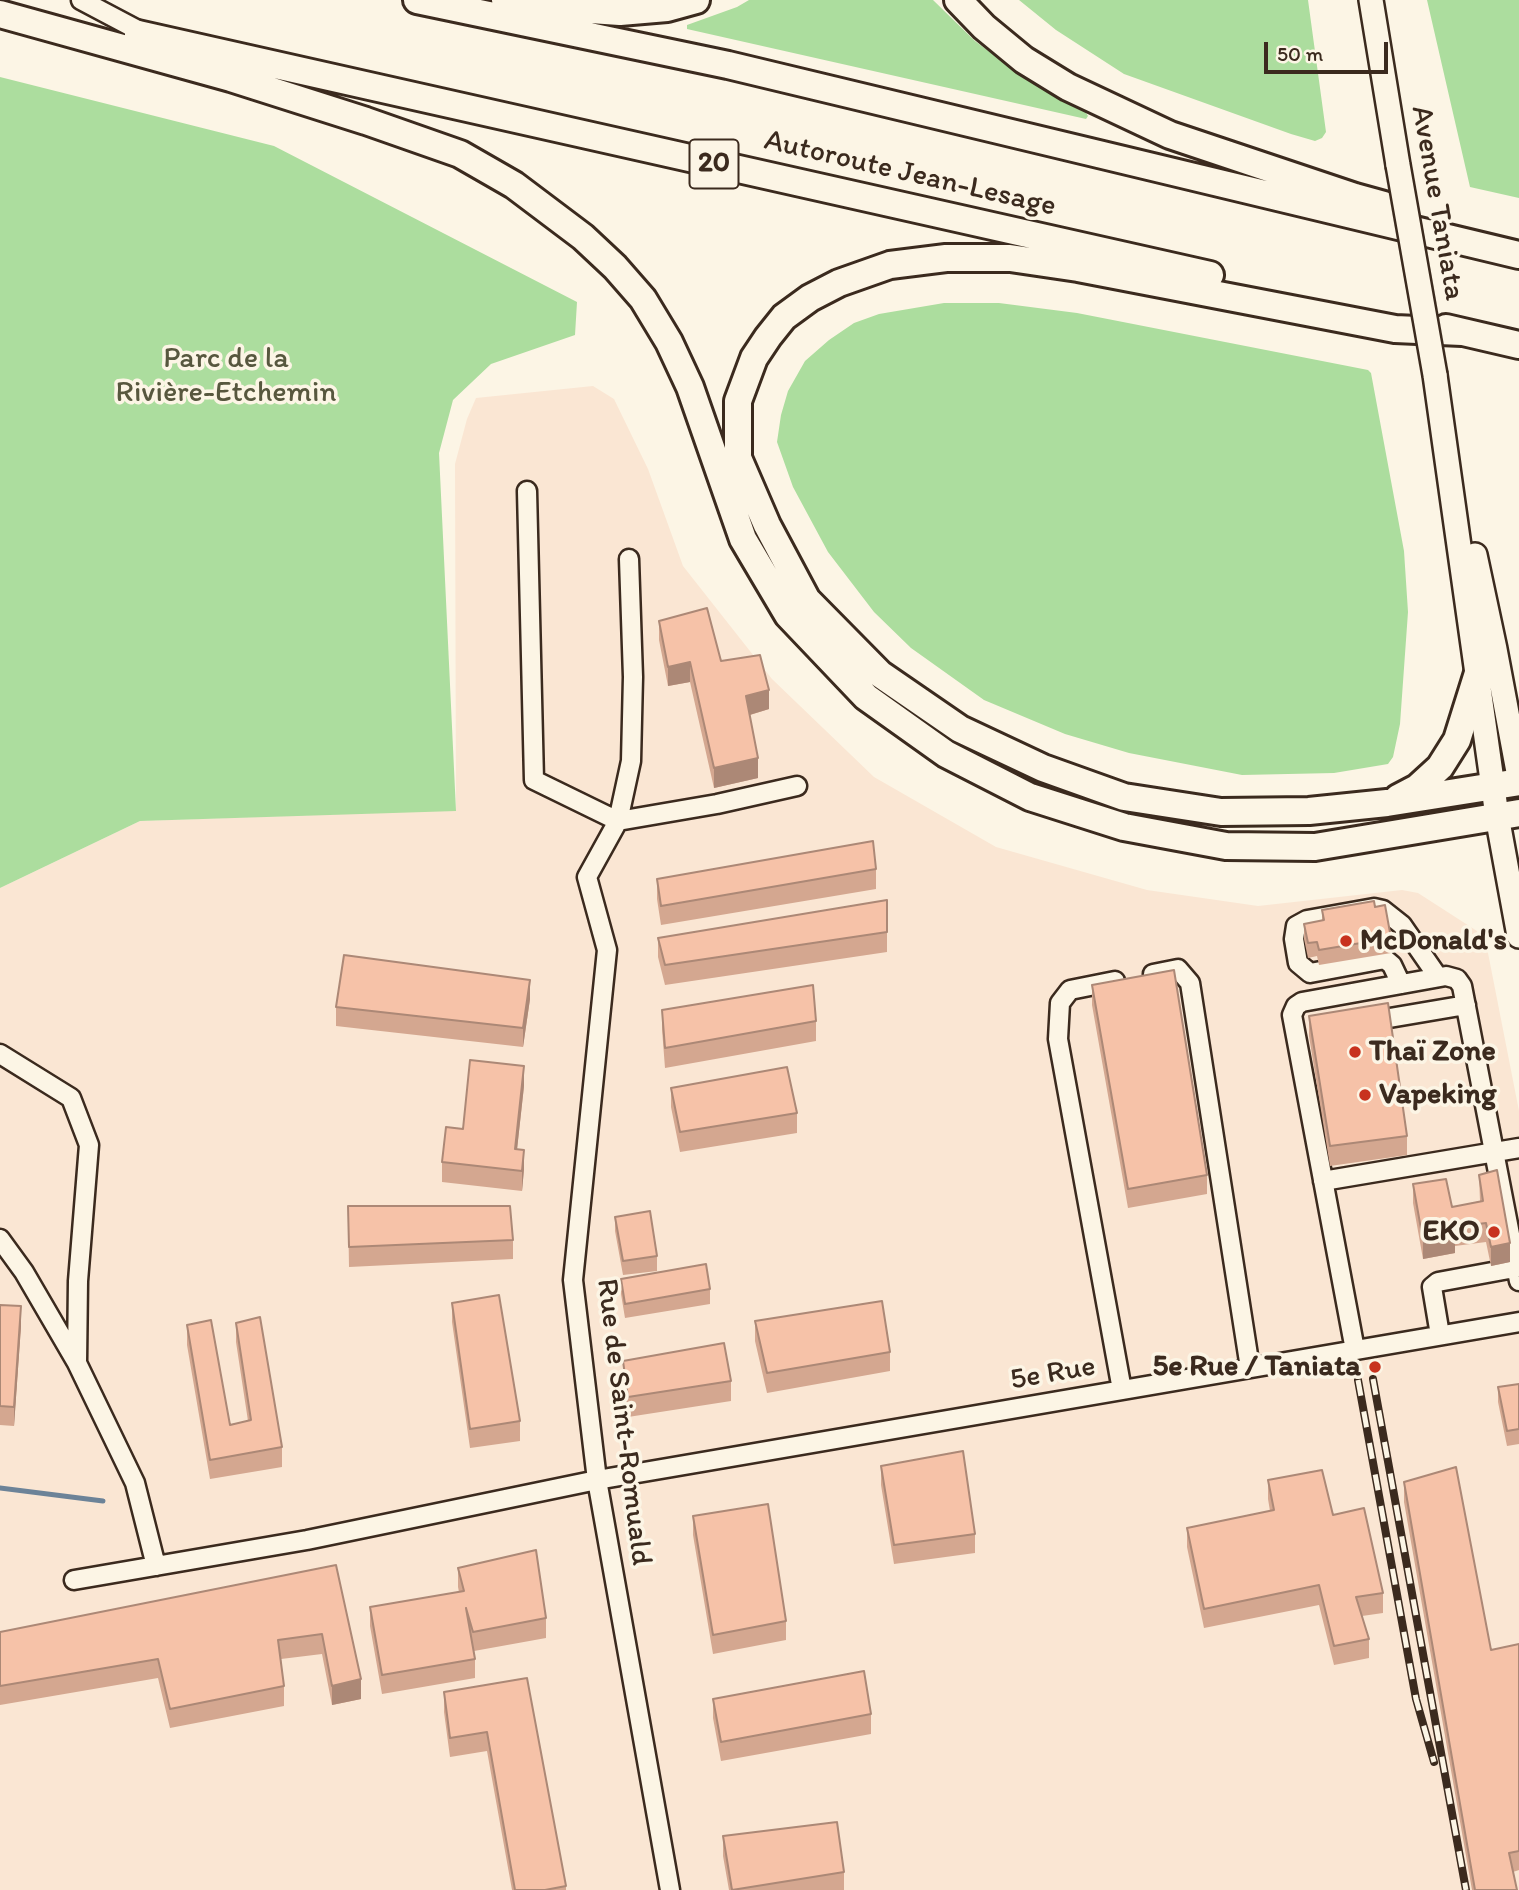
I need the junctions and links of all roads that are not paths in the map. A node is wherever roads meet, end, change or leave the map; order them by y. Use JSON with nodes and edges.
{"nodes":[{"id":1,"x":81,"y":0,"type":"edge"},
{"id":2,"x":417,"y":0,"type":"edge"},
{"id":3,"x":505,"y":0,"type":"edge"},
{"id":4,"x":696,"y":0,"type":"edge"},
{"id":5,"x":958,"y":0,"type":"edge"},
{"id":6,"x":1371,"y":0,"type":"edge"},
{"id":7,"x":0,"y":3,"type":"edge"},
{"id":8,"x":0,"y":14,"type":"edge"},
{"id":9,"x":152,"y":37,"type":"junction"},
{"id":10,"x":1519,"y":247,"type":"edge"},
{"id":11,"x":1519,"y":255,"type":"edge"},
{"id":12,"x":1462,"y":332,"type":"junction"},
{"id":13,"x":1519,"y":345,"type":"edge"},
{"id":14,"x":1435,"y":374,"type":"junction"},
{"id":15,"x":527,"y":491,"type":"dead end"},
{"id":16,"x":629,"y":559,"type":"dead end"},
{"id":17,"x":1478,"y":673,"type":"junction"},
{"id":18,"x":1511,"y":782,"type":"edge"},
{"id":19,"x":797,"y":786,"type":"dead end"},
{"id":20,"x":1387,"y":803,"type":"junction"},
{"id":21,"x":1508,"y":815,"type":"edge"},
{"id":22,"x":618,"y":821,"type":"junction"},
{"id":23,"x":1519,"y":936,"type":"edge"},
{"id":24,"x":1438,"y":977,"type":"junction"},
{"id":25,"x":1401,"y":984,"type":"junction"},
{"id":26,"x":1466,"y":1005,"type":"junction"},
{"id":27,"x":1348,"y":1026,"type":"edge"},
{"id":28,"x":0,"y":1055,"type":"edge"},
{"id":29,"x":1519,"y":1148,"type":"edge"},
{"id":30,"x":1494,"y":1152,"type":"junction"},
{"id":31,"x":1323,"y":1181,"type":"junction"},
{"id":32,"x":0,"y":1239,"type":"edge"},
{"id":33,"x":1518,"y":1272,"type":"edge"},
{"id":34,"x":1519,"y":1322,"type":"edge"},
{"id":35,"x":1440,"y":1335,"type":"junction"},
{"id":36,"x":1355,"y":1350,"type":"junction"},
{"id":37,"x":77,"y":1363,"type":"junction"},
{"id":38,"x":1250,"y":1368,"type":"junction"},
{"id":39,"x":1122,"y":1390,"type":"junction"},
{"id":40,"x":597,"y":1480,"type":"junction"},
{"id":41,"x":156,"y":1566,"type":"junction"},
{"id":42,"x":74,"y":1580,"type":"dead end"},
{"id":43,"x":670,"y":1890,"type":"edge"}],
"edges":[{"from":1,"to":9,"type":"street"},
{"from":2,"to":11,"type":"highway","name":"Autoroute Jean-Lesage"},
{"from":3,"to":4,"type":"highway"},
{"from":5,"to":10,"type":"highway"},
{"from":6,"to":14,"type":"main road","name":"Avenue Taniata","bridge":true},
{"from":7,"to":9,"type":"highway","name":"Autoroute Jean-Lesage","number":"20"},
{"from":8,"to":21,"type":"highway"},
{"from":9,"to":12,"type":"highway","name":"Autoroute Jean-Lesage","number":"20"},
{"from":12,"to":13,"type":"highway","name":"Autoroute Jean-Lesage","number":"20"},
{"from":12,"to":20,"type":"highway"},
{"from":14,"to":17,"type":"main road","name":"Avenue Taniata"},
{"from":14,"to":18,"type":"main road","name":"Avenue Taniata"},
{"from":15,"to":22,"type":"street"},
{"from":16,"to":22,"type":"street"},
{"from":17,"to":18,"type":"main road","name":"Avenue Taniata"},
{"from":17,"to":20,"type":"highway"},
{"from":18,"to":20,"type":"highway"},
{"from":18,"to":21,"type":"main road","name":"Avenue Taniata"},
{"from":19,"to":22,"type":"street"},
{"from":21,"to":23,"type":"main road","name":"Avenue Taniata"},
{"from":22,"to":40,"type":"street","name":"Rue de Saint-Romuald"},
{"from":24,"to":25,"type":"street"},
{"from":24,"to":25,"type":"street"},
{"from":24,"to":26,"type":"street"},
{"from":25,"to":31,"type":"street"},
{"from":26,"to":27,"type":"street"},
{"from":26,"to":30,"type":"street"},
{"from":28,"to":37,"type":"street"},
{"from":29,"to":30,"type":"street"},
{"from":30,"to":31,"type":"street"},
{"from":30,"to":33,"type":"street"},
{"from":31,"to":36,"type":"street"},
{"from":32,"to":37,"type":"street"},
{"from":33,"to":35,"type":"street"},
{"from":34,"to":35,"type":"street","name":"5e Rue"},
{"from":35,"to":36,"type":"street","name":"5e Rue"},
{"from":36,"to":38,"type":"street","name":"5e Rue"},
{"from":37,"to":41,"type":"street"},
{"from":38,"to":39,"type":"street","name":"5e Rue"},
{"from":38,"to":39,"type":"street"},
{"from":39,"to":40,"type":"street","name":"5e Rue"},
{"from":40,"to":41,"type":"street","name":"5e Rue"},
{"from":40,"to":43,"type":"street","name":"Rue de Saint-Romuald"},
{"from":41,"to":42,"type":"street","name":"5e Rue"}]}
